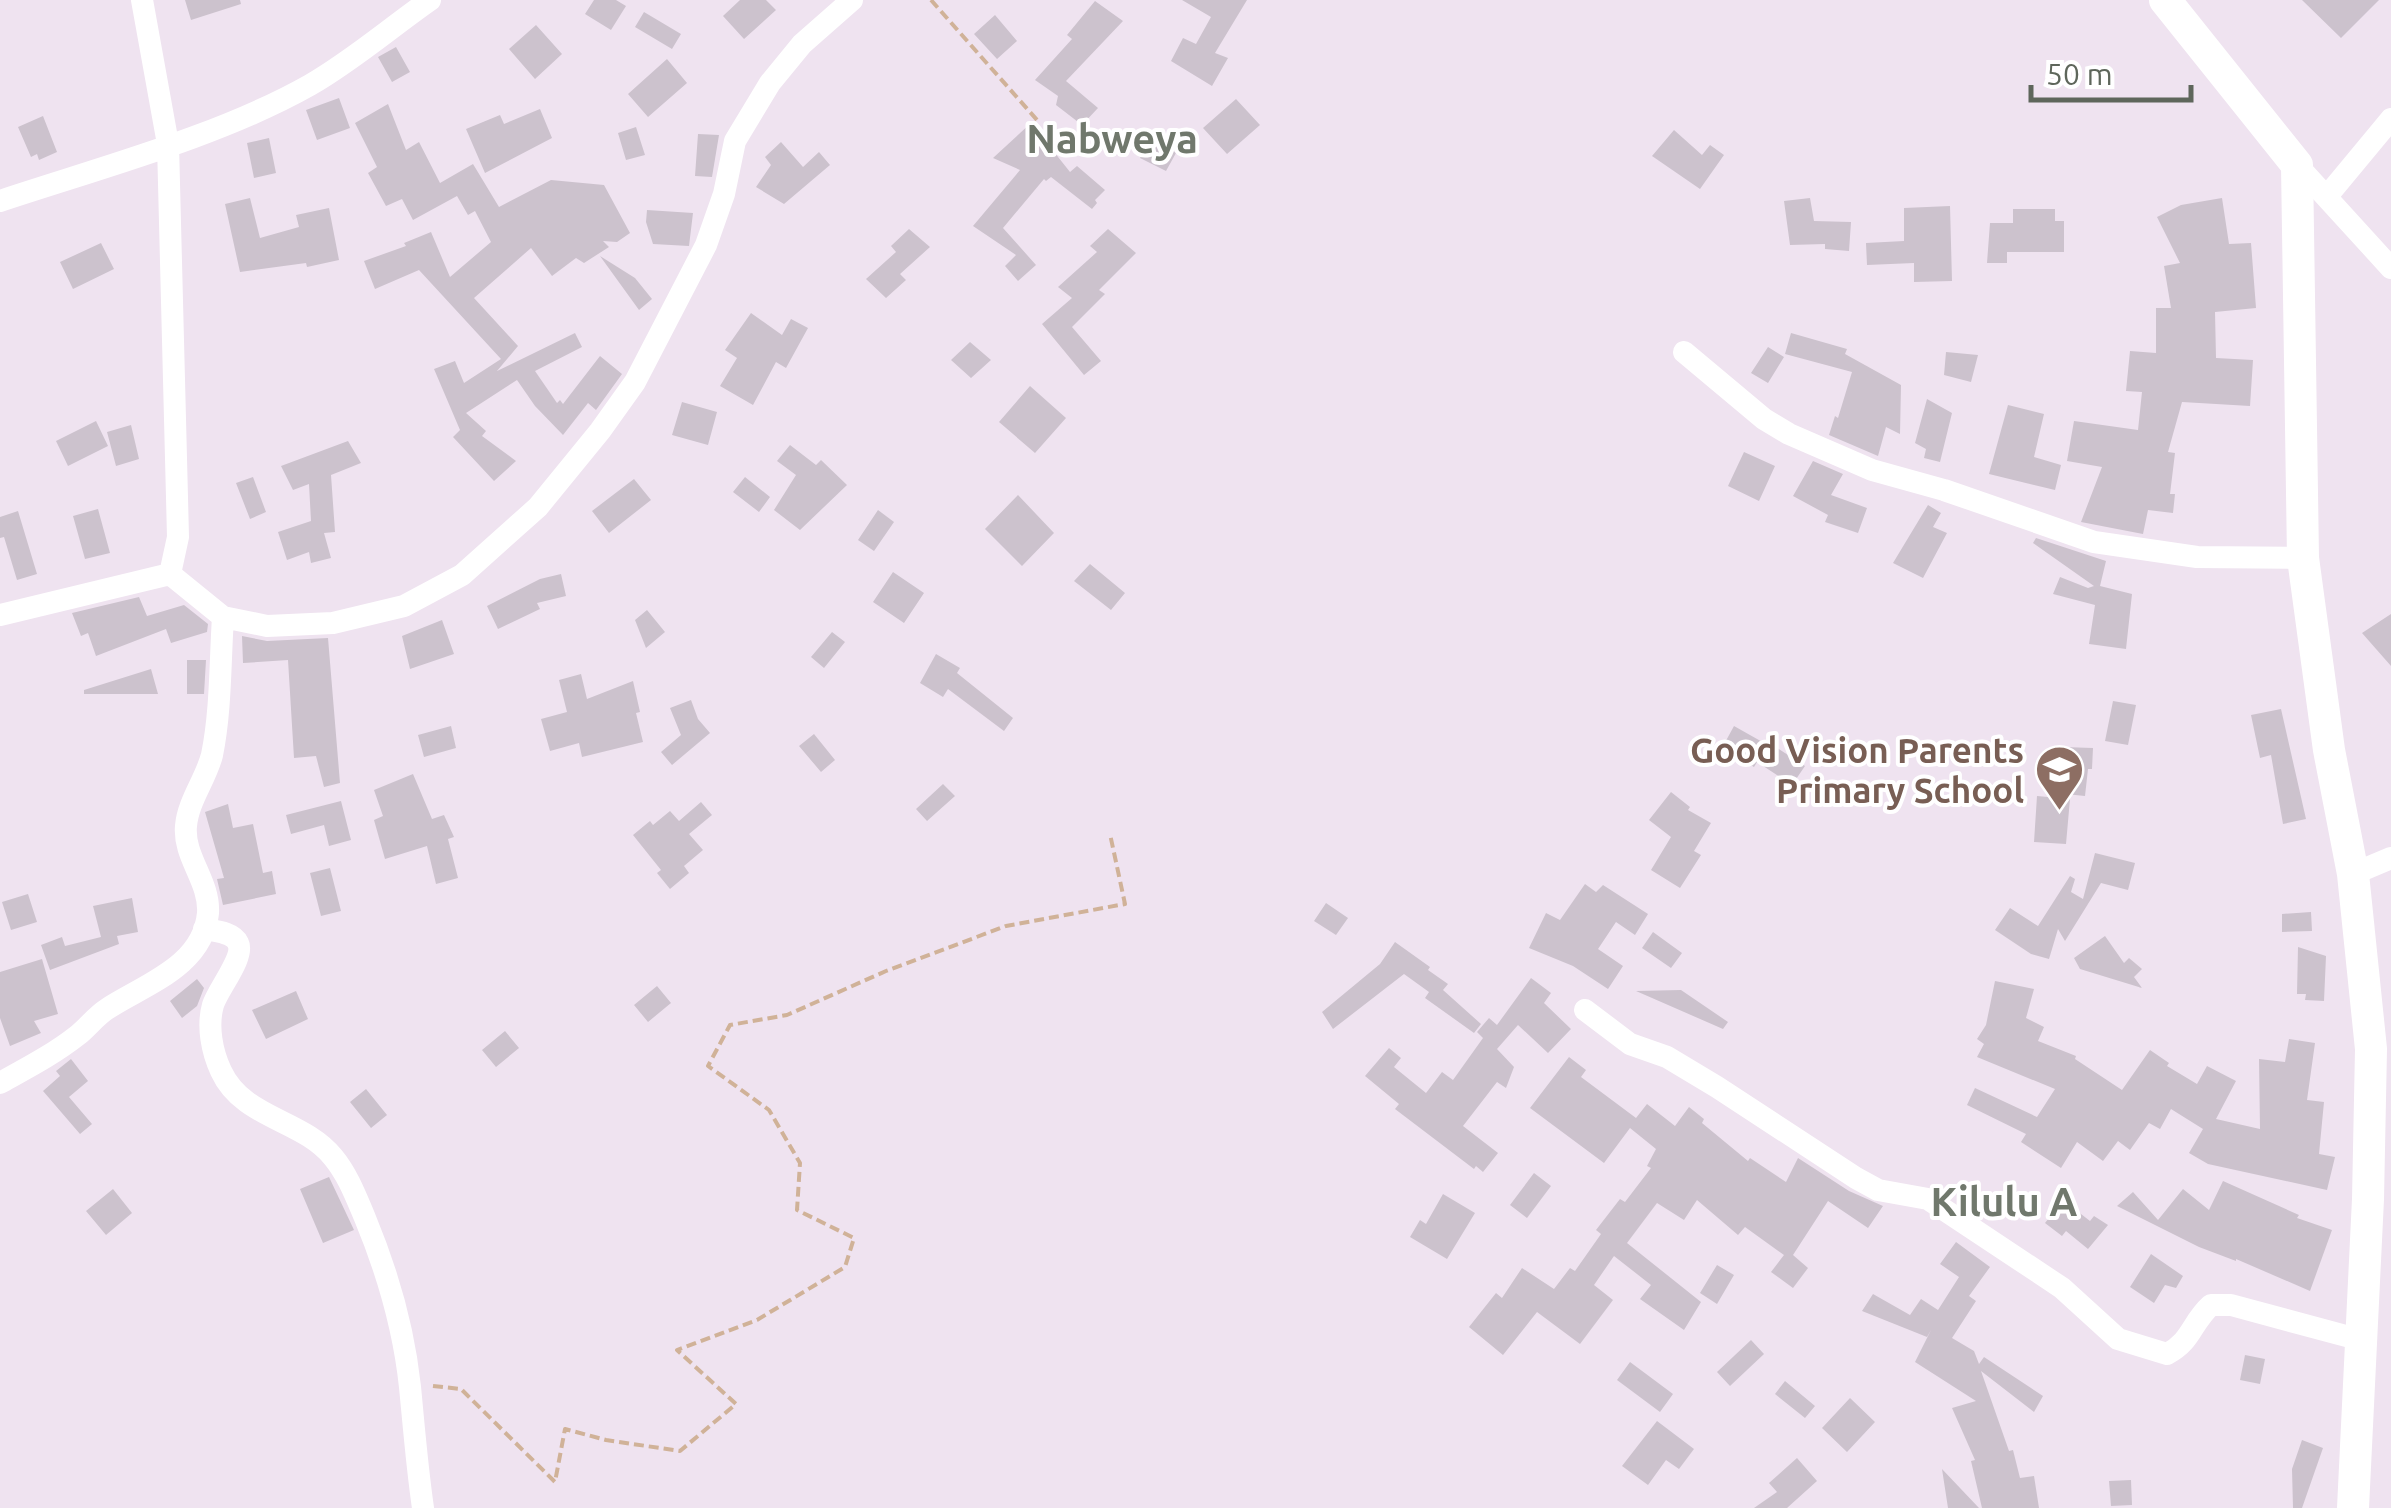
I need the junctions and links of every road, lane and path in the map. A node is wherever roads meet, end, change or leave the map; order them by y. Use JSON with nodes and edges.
{"nodes":[{"id":1,"x":142,"y":0,"type":"edge"},
{"id":2,"x":430,"y":0,"type":"edge"},
{"id":3,"x":852,"y":0,"type":"edge"},
{"id":4,"x":932,"y":0,"type":"edge"},
{"id":5,"x":2165,"y":0,"type":"edge"},
{"id":6,"x":2391,"y":119,"type":"edge"},
{"id":7,"x":1037,"y":120,"type":"dead end"},
{"id":8,"x":168,"y":144,"type":"junction"},
{"id":9,"x":2297,"y":165,"type":"junction"},
{"id":10,"x":2328,"y":196,"type":"junction"},
{"id":11,"x":0,"y":201,"type":"edge"},
{"id":12,"x":2391,"y":268,"type":"edge"},
{"id":13,"x":1684,"y":352,"type":"dead end"},
{"id":14,"x":2303,"y":558,"type":"junction"},
{"id":15,"x":170,"y":574,"type":"junction"},
{"id":16,"x":0,"y":615,"type":"edge"},
{"id":17,"x":223,"y":617,"type":"junction"},
{"id":18,"x":1110,"y":834,"type":"dead end"},
{"id":19,"x":2391,"y":858,"type":"edge"},
{"id":20,"x":2353,"y":874,"type":"junction"},
{"id":21,"x":204,"y":929,"type":"junction"},
{"id":22,"x":1585,"y":1010,"type":"dead end"},
{"id":23,"x":0,"y":1083,"type":"edge"},
{"id":24,"x":2361,"y":1340,"type":"junction"},
{"id":25,"x":410,"y":1384,"type":"junction"},
{"id":26,"x":423,"y":1508,"type":"edge"},
{"id":27,"x":2353,"y":1508,"type":"edge"}],
"edges":[{"from":1,"to":8,"type":"street"},
{"from":2,"to":8,"type":"street"},
{"from":3,"to":17,"type":"street"},
{"from":4,"to":7,"type":"path"},
{"from":5,"to":9,"type":"street"},
{"from":6,"to":10,"type":"street"},
{"from":8,"to":11,"type":"street"},
{"from":8,"to":15,"type":"street"},
{"from":9,"to":10,"type":"street"},
{"from":9,"to":14,"type":"street"},
{"from":10,"to":12,"type":"street"},
{"from":13,"to":14,"type":"street"},
{"from":14,"to":20,"type":"street"},
{"from":15,"to":16,"type":"street"},
{"from":15,"to":17,"type":"street"},
{"from":17,"to":21,"type":"street"},
{"from":18,"to":25,"type":"path"},
{"from":19,"to":20,"type":"street"},
{"from":20,"to":24,"type":"street"},
{"from":21,"to":23,"type":"street"},
{"from":21,"to":25,"type":"street"},
{"from":22,"to":24,"type":"street"},
{"from":24,"to":27,"type":"street"},
{"from":25,"to":26,"type":"street"}]}
